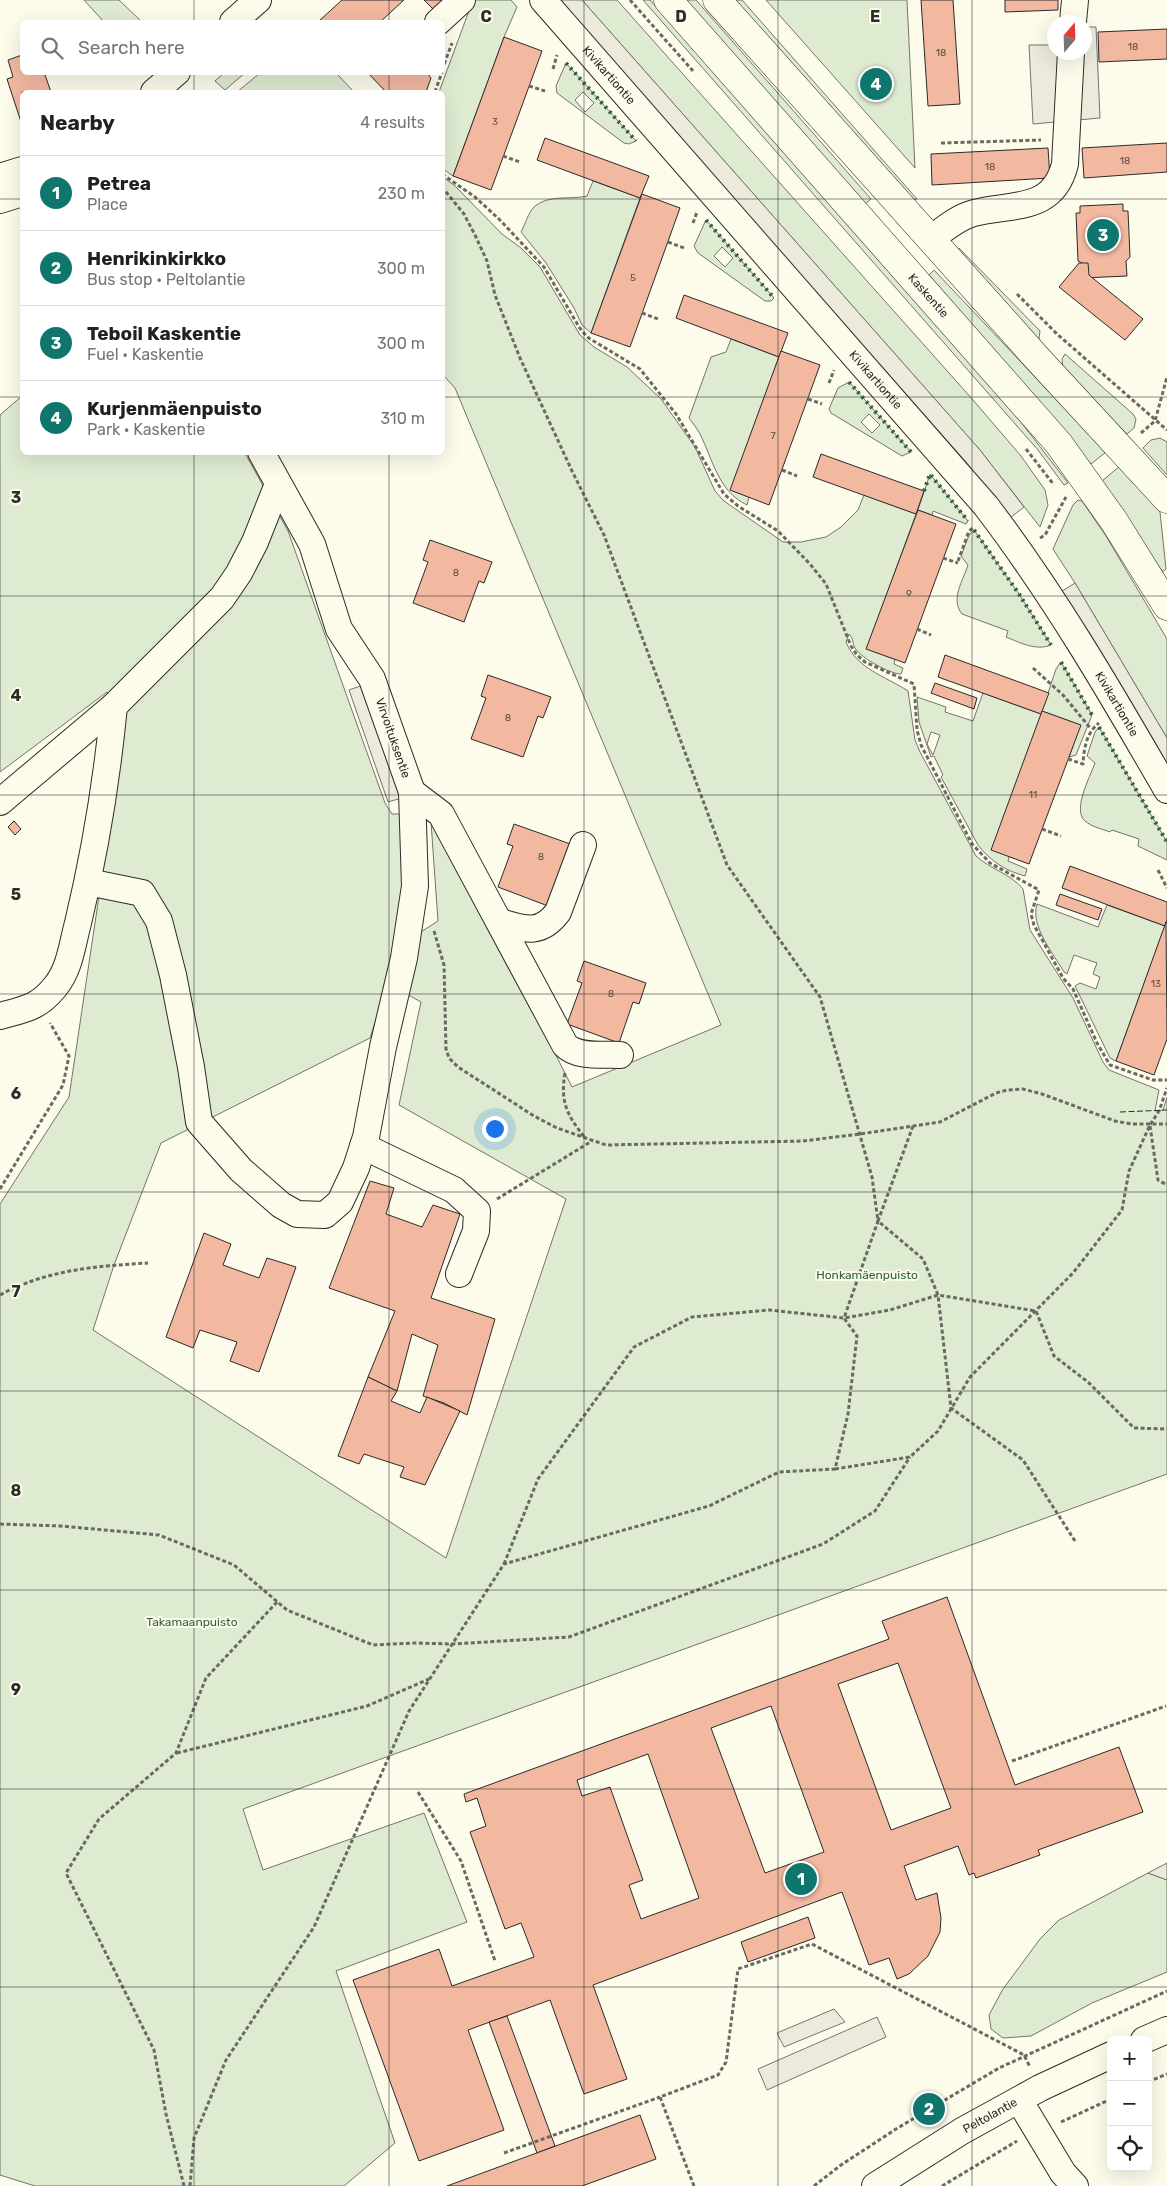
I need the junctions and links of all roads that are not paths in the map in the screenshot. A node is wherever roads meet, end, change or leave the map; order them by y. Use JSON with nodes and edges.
{"nodes":[{"id":1,"x":258,"y":0,"type":"edge"},
{"id":2,"x":462,"y":0,"type":"edge"},
{"id":3,"x":543,"y":0,"type":"edge"},
{"id":4,"x":668,"y":0,"type":"edge"},
{"id":5,"x":716,"y":0,"type":"edge"},
{"id":6,"x":1075,"y":0,"type":"edge"},
{"id":7,"x":1074,"y":15,"type":"edge"},
{"id":8,"x":235,"y":20,"type":"edge"},
{"id":9,"x":440,"y":20,"type":"edge"},
{"id":10,"x":1071,"y":60,"type":"edge"},
{"id":11,"x":174,"y":75,"type":"edge"},
{"id":12,"x":156,"y":90,"type":"edge"},
{"id":13,"x":20,"y":171,"type":"edge"},
{"id":14,"x":0,"y":177,"type":"edge"},
{"id":15,"x":20,"y":194,"type":"edge"},
{"id":16,"x":0,"y":200,"type":"edge"},
{"id":17,"x":931,"y":239,"type":"junction"},
{"id":18,"x":263,"y":455,"type":"edge"},
{"id":19,"x":278,"y":484,"type":"junction"},
{"id":20,"x":1167,"y":499,"type":"edge"},
{"id":21,"x":1167,"y":606,"type":"edge"},
{"id":22,"x":114,"y":706,"type":"junction"},
{"id":23,"x":1167,"y":790,"type":"edge"},
{"id":24,"x":412,"y":792,"type":"junction"},
{"id":25,"x":0,"y":802,"type":"edge"},
{"id":26,"x":583,"y":845,"type":"dead end"},
{"id":27,"x":88,"y":882,"type":"junction"},
{"id":28,"x":500,"y":922,"type":"junction"},
{"id":29,"x":0,"y":1016,"type":"edge"},
{"id":30,"x":620,"y":1055,"type":"dead end"},
{"id":31,"x":363,"y":1146,"type":"junction"},
{"id":32,"x":459,"y":1274,"type":"dead end"},
{"id":33,"x":1167,"y":2030,"type":"edge"},
{"id":34,"x":1152,"y":2037,"type":"edge"},
{"id":35,"x":1107,"y":2057,"type":"edge"},
{"id":36,"x":1019,"y":2100,"type":"junction"},
{"id":37,"x":875,"y":2186,"type":"edge"},
{"id":38,"x":1075,"y":2186,"type":"edge"}],
"edges":[{"from":1,"to":8,"type":"street"},
{"from":2,"to":9,"type":"street"},
{"from":3,"to":23,"type":"street","name":"Kivikartiontie"},
{"from":4,"to":21,"type":"main road","name":"Kaskentie"},
{"from":5,"to":17,"type":"main road"},
{"from":6,"to":7,"type":"street"},
{"from":10,"to":17,"type":"street"},
{"from":11,"to":12,"type":"street"},
{"from":13,"to":14,"type":"street"},
{"from":15,"to":16,"type":"street"},
{"from":17,"to":20,"type":"main road"},
{"from":18,"to":19,"type":"street","name":"Virvoituksentie"},
{"from":19,"to":22,"type":"street"},
{"from":19,"to":24,"type":"street","name":"Virvoituksentie"},
{"from":22,"to":25,"type":"street"},
{"from":22,"to":27,"type":"street"},
{"from":24,"to":28,"type":"street"},
{"from":24,"to":31,"type":"street","name":"Virvoituksentie"},
{"from":26,"to":28,"type":"street"},
{"from":27,"to":29,"type":"street"},
{"from":27,"to":31,"type":"street","name":"Virvoituksentie"},
{"from":28,"to":30,"type":"street"},
{"from":31,"to":32,"type":"street"},
{"from":33,"to":34,"type":"street"},
{"from":35,"to":36,"type":"street","name":"Peltolantie"},
{"from":36,"to":37,"type":"street","name":"Peltolantie"},
{"from":36,"to":38,"type":"street"}]}
